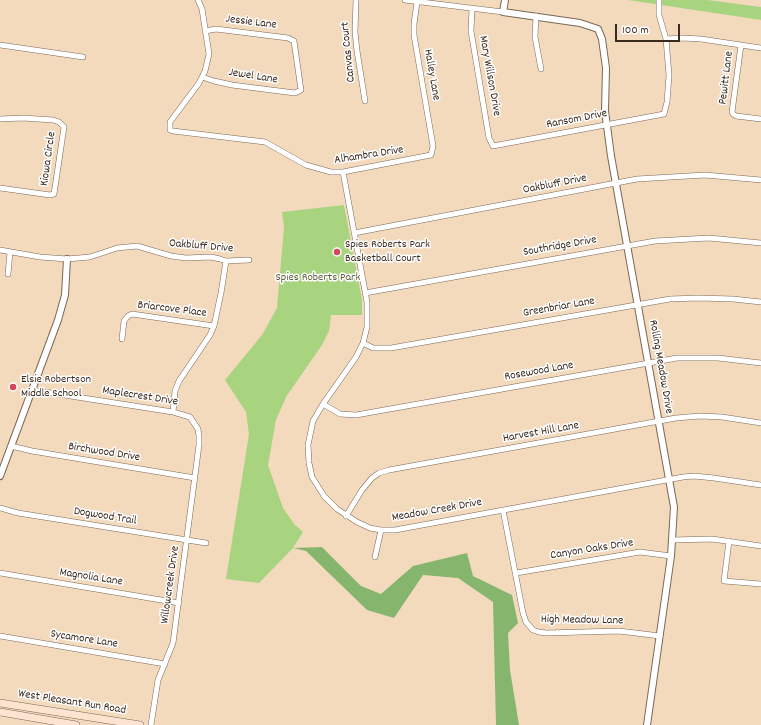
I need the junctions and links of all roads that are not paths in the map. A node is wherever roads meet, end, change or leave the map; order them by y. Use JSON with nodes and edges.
{"nodes":[{"id":1,"x":198,"y":0,"type":"edge"},
{"id":2,"x":356,"y":0,"type":"edge"},
{"id":3,"x":405,"y":0,"type":"edge"},
{"id":4,"x":505,"y":0,"type":"edge"},
{"id":5,"x":659,"y":0,"type":"edge"},
{"id":6,"x":417,"y":2,"type":"junction"},
{"id":7,"x":472,"y":8,"type":"junction"},
{"id":8,"x":503,"y":12,"type":"junction"},
{"id":9,"x":536,"y":16,"type":"junction"},
{"id":10,"x":205,"y":31,"type":"junction"},
{"id":11,"x":666,"y":39,"type":"junction"},
{"id":12,"x":0,"y":45,"type":"edge"},
{"id":13,"x":741,"y":45,"type":"junction"},
{"id":14,"x":761,"y":48,"type":"edge"},
{"id":15,"x":84,"y":57,"type":"dead end"},
{"id":16,"x":541,"y":69,"type":"dead end"},
{"id":17,"x":202,"y":77,"type":"junction"},
{"id":18,"x":301,"y":90,"type":"joint"},
{"id":19,"x":365,"y":101,"type":"dead end"},
{"id":20,"x":0,"y":119,"type":"edge"},
{"id":21,"x":761,"y":119,"type":"edge"},
{"id":22,"x":607,"y":124,"type":"junction"},
{"id":23,"x":493,"y":146,"type":"joint"},
{"id":24,"x":432,"y":151,"type":"joint"},
{"id":25,"x":343,"y":172,"type":"junction"},
{"id":26,"x":761,"y":180,"type":"edge"},
{"id":27,"x":616,"y":184,"type":"junction"},
{"id":28,"x":0,"y":188,"type":"edge"},
{"id":29,"x":354,"y":233,"type":"junction"},
{"id":30,"x":761,"y":243,"type":"edge"},
{"id":31,"x":627,"y":246,"type":"junction"},
{"id":32,"x":0,"y":250,"type":"edge"},
{"id":33,"x":10,"y":252,"type":"junction"},
{"id":34,"x":67,"y":259,"type":"junction"},
{"id":35,"x":249,"y":260,"type":"dead end"},
{"id":36,"x":226,"y":262,"type":"junction"},
{"id":37,"x":8,"y":274,"type":"dead end"},
{"id":38,"x":365,"y":293,"type":"junction"},
{"id":39,"x":761,"y":302,"type":"edge"},
{"id":40,"x":638,"y":304,"type":"junction"},
{"id":41,"x":214,"y":326,"type":"junction"},
{"id":42,"x":122,"y":339,"type":"dead end"},
{"id":43,"x":363,"y":343,"type":"junction"},
{"id":44,"x":648,"y":363,"type":"junction"},
{"id":45,"x":761,"y":363,"type":"edge"},
{"id":46,"x":32,"y":390,"type":"junction"},
{"id":47,"x":323,"y":404,"type":"junction"},
{"id":48,"x":173,"y":412,"type":"junction"},
{"id":49,"x":659,"y":422,"type":"junction"},
{"id":50,"x":761,"y":423,"type":"edge"},
{"id":51,"x":199,"y":445,"type":"joint"},
{"id":52,"x":11,"y":446,"type":"junction"},
{"id":53,"x":0,"y":476,"type":"edge"},
{"id":54,"x":195,"y":478,"type":"junction"},
{"id":55,"x":669,"y":480,"type":"junction"},
{"id":56,"x":761,"y":485,"type":"edge"},
{"id":57,"x":0,"y":508,"type":"edge"},
{"id":58,"x":503,"y":510,"type":"junction"},
{"id":59,"x":346,"y":516,"type":"junction"},
{"id":60,"x":381,"y":530,"type":"junction"},
{"id":61,"x":187,"y":540,"type":"junction"},
{"id":62,"x":672,"y":540,"type":"junction"},
{"id":63,"x":729,"y":541,"type":"junction"},
{"id":64,"x":206,"y":543,"type":"dead end"},
{"id":65,"x":761,"y":546,"type":"edge"},
{"id":66,"x":671,"y":556,"type":"junction"},
{"id":67,"x":375,"y":557,"type":"dead end"},
{"id":68,"x":0,"y":572,"type":"edge"},
{"id":69,"x":516,"y":573,"type":"junction"},
{"id":70,"x":761,"y":584,"type":"edge"},
{"id":71,"x":179,"y":602,"type":"junction"},
{"id":72,"x":0,"y":636,"type":"edge"},
{"id":73,"x":660,"y":636,"type":"junction"},
{"id":74,"x":164,"y":664,"type":"junction"},
{"id":75,"x":0,"y":703,"type":"edge"},
{"id":76,"x":0,"y":712,"type":"edge"},
{"id":77,"x":76,"y":725,"type":"edge"},
{"id":78,"x":140,"y":725,"type":"edge"},
{"id":79,"x":151,"y":725,"type":"edge"},
{"id":80,"x":647,"y":725,"type":"edge"}],
"edges":[{"from":1,"to":10,"type":"street"},
{"from":2,"to":19,"type":"street","name":"Canvas Court"},
{"from":3,"to":6,"type":"street"},
{"from":4,"to":8,"type":"street"},
{"from":5,"to":11,"type":"street"},
{"from":6,"to":7,"type":"street"},
{"from":6,"to":24,"type":"street","name":"Halley Lane"},
{"from":7,"to":8,"type":"street"},
{"from":7,"to":23,"type":"street","name":"Mary Willson Drive"},
{"from":8,"to":9,"type":"street"},
{"from":9,"to":16,"type":"street"},
{"from":9,"to":22,"type":"street","name":"Rolling Meadow Drive"},
{"from":10,"to":17,"type":"street"},
{"from":10,"to":18,"type":"street","name":"Jessie Lane"},
{"from":11,"to":13,"type":"street"},
{"from":11,"to":22,"type":"street","name":"Ransom Drive"},
{"from":12,"to":15,"type":"street"},
{"from":13,"to":14,"type":"street"},
{"from":13,"to":21,"type":"street","name":"Pewitt Lane"},
{"from":17,"to":18,"type":"street","name":"Jewel Lane"},
{"from":17,"to":25,"type":"street","name":"Alhambra Drive"},
{"from":20,"to":28,"type":"street","name":"Kiowa Circle"},
{"from":22,"to":23,"type":"street","name":"Ransom Drive"},
{"from":22,"to":27,"type":"street","name":"Rolling Meadow Drive"},
{"from":24,"to":25,"type":"street","name":"Alhambra Drive"},
{"from":25,"to":29,"type":"street","name":"Meadow Creek Drive"},
{"from":26,"to":27,"type":"street","name":"Oakbluff Drive"},
{"from":27,"to":29,"type":"street","name":"Oakbluff Drive"},
{"from":27,"to":31,"type":"street","name":"Rolling Meadow Drive"},
{"from":29,"to":38,"type":"street","name":"Meadow Creek Drive"},
{"from":30,"to":31,"type":"street","name":"Southridge Drive"},
{"from":31,"to":38,"type":"street","name":"Southridge Drive"},
{"from":31,"to":40,"type":"street","name":"Rolling Meadow Drive"},
{"from":32,"to":33,"type":"street","name":"Oakbluff Drive"},
{"from":33,"to":34,"type":"street","name":"Oakbluff Drive"},
{"from":33,"to":37,"type":"street"},
{"from":34,"to":36,"type":"street","name":"Oakbluff Drive"},
{"from":34,"to":46,"type":"street"},
{"from":35,"to":36,"type":"street","name":"Oakbluff Drive"},
{"from":36,"to":41,"type":"street"},
{"from":38,"to":43,"type":"street","name":"Meadow Creek Drive"},
{"from":39,"to":40,"type":"street","name":"Greenbriar Lane"},
{"from":40,"to":43,"type":"street","name":"Greenbriar Lane"},
{"from":40,"to":44,"type":"street","name":"Rolling Meadow Drive"},
{"from":41,"to":42,"type":"street","name":"Briarcove Place"},
{"from":41,"to":48,"type":"street"},
{"from":43,"to":47,"type":"street","name":"Meadow Creek Drive"},
{"from":44,"to":45,"type":"street","name":"Rosewood Lane"},
{"from":44,"to":47,"type":"street","name":"Rosewood Lane"},
{"from":44,"to":49,"type":"street","name":"Rolling Meadow Drive"},
{"from":46,"to":48,"type":"street","name":"Maplecrest Drive"},
{"from":46,"to":52,"type":"street"},
{"from":47,"to":59,"type":"street","name":"Meadow Creek Drive"},
{"from":48,"to":51,"type":"street","name":"Maplecrest Drive"},
{"from":49,"to":50,"type":"street","name":"Harvest Hill Lane"},
{"from":49,"to":55,"type":"street","name":"Rolling Meadow Drive"},
{"from":49,"to":59,"type":"street","name":"Harvest Hill Lane"},
{"from":51,"to":54,"type":"street","name":"Willowcreek Drive"},
{"from":52,"to":53,"type":"street"},
{"from":52,"to":54,"type":"street","name":"Birchwood Drive"},
{"from":54,"to":61,"type":"street","name":"Willowcreek Drive"},
{"from":55,"to":56,"type":"street","name":"Meadow Creek Drive"},
{"from":55,"to":58,"type":"street","name":"Meadow Creek Drive"},
{"from":55,"to":62,"type":"street","name":"Rolling Meadow Drive"},
{"from":57,"to":61,"type":"street","name":"Dogwood Trail"},
{"from":58,"to":60,"type":"street","name":"Meadow Creek Drive"},
{"from":58,"to":69,"type":"street","name":"High Meadow Lane"},
{"from":59,"to":60,"type":"street","name":"Meadow Creek Drive"},
{"from":60,"to":67,"type":"street"},
{"from":61,"to":64,"type":"street","name":"Dogwood Trail"},
{"from":61,"to":71,"type":"street","name":"Willowcreek Drive"},
{"from":62,"to":63,"type":"street"},
{"from":62,"to":66,"type":"street","name":"Rolling Meadow Drive"},
{"from":63,"to":65,"type":"street"},
{"from":63,"to":70,"type":"street"},
{"from":66,"to":69,"type":"street","name":"Canyon Oaks Drive"},
{"from":66,"to":73,"type":"street","name":"Rolling Meadow Drive"},
{"from":68,"to":71,"type":"street","name":"Magnolia Lane"},
{"from":69,"to":73,"type":"street","name":"High Meadow Lane"},
{"from":71,"to":74,"type":"street","name":"Willowcreek Drive"},
{"from":72,"to":74,"type":"street","name":"Sycamore Lane"},
{"from":73,"to":80,"type":"street","name":"Rolling Meadow Drive"},
{"from":74,"to":79,"type":"street","name":"Willowcreek Drive"},
{"from":75,"to":78,"type":"main road","name":"West Pleasant Run Road"},
{"from":76,"to":77,"type":"main road","name":"West Pleasant Run Road"}]}
